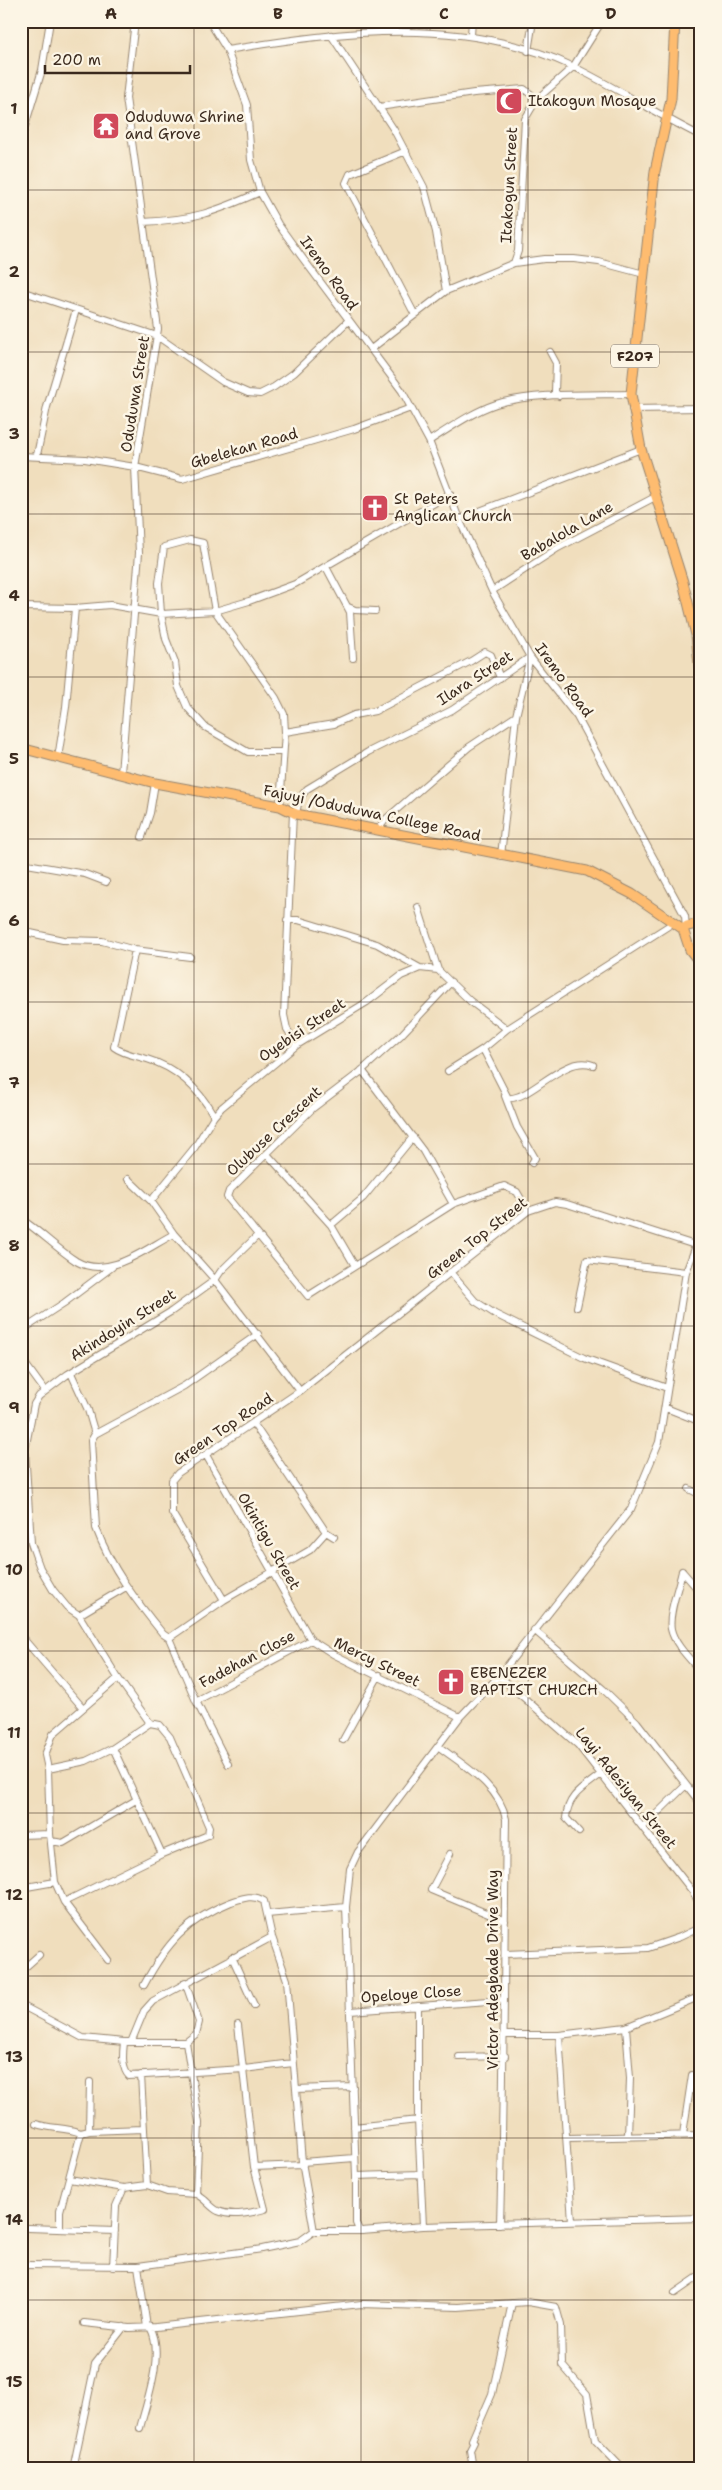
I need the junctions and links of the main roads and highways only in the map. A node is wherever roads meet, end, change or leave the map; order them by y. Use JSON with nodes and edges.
{"nodes":[{"id":1,"x":676,"y":21,"type":"edge"},
{"id":2,"x":701,"y":684,"type":"edge"},
{"id":3,"x":21,"y":748,"type":"edge"},
{"id":4,"x":701,"y":924,"type":"edge"},
{"id":5,"x":686,"y":929,"type":"junction"},
{"id":6,"x":701,"y":949,"type":"edge"},
{"id":7,"x":690,"y":950,"type":"junction"},
{"id":8,"x":701,"y":964,"type":"edge"}],
"edges":[{"from":1,"to":2,"type":"main road","number":"F207"},
{"from":3,"to":5,"type":"main road","name":"Fajuyi /Oduduwa College Road"},
{"from":4,"to":5,"type":"main road"},
{"from":5,"to":7,"type":"main road"},
{"from":6,"to":7,"type":"main road"},
{"from":7,"to":8,"type":"main road"}]}
